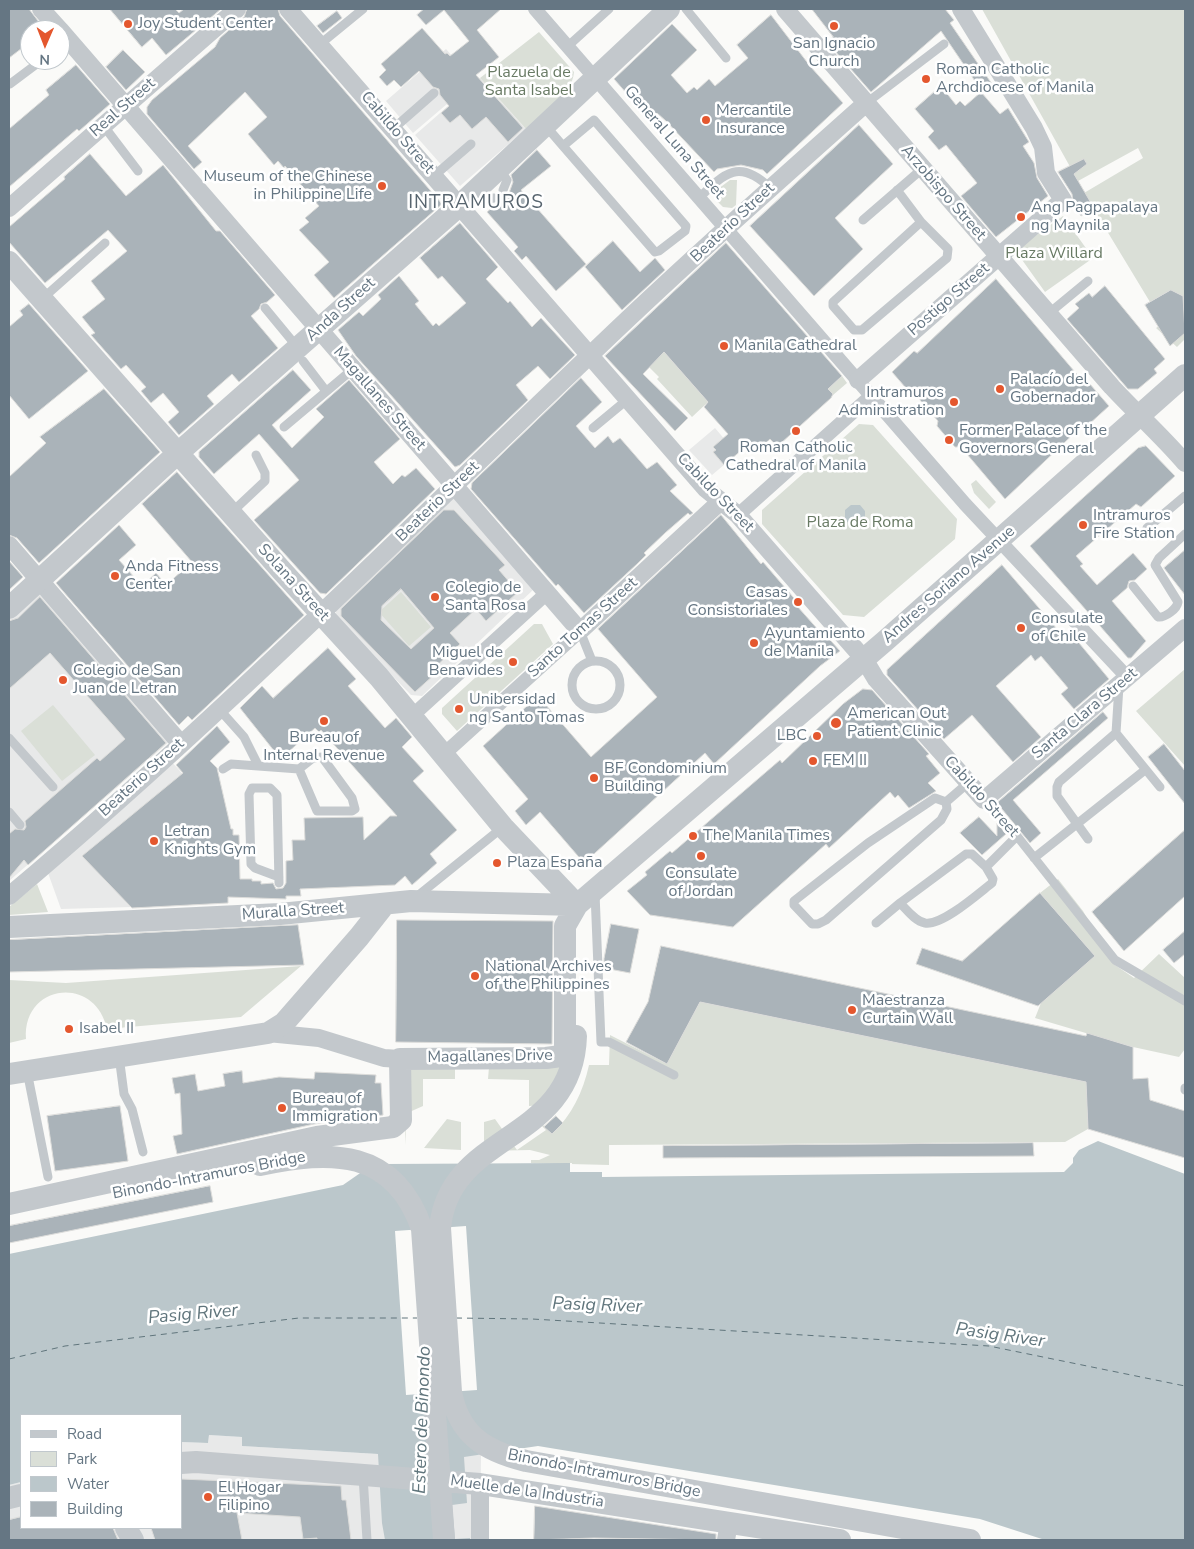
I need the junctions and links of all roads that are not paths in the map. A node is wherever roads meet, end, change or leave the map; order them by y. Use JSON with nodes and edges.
{"nodes":[{"id":1,"x":41,"y":9,"type":"edge"},
{"id":2,"x":237,"y":9,"type":"edge"},
{"id":3,"x":288,"y":9,"type":"edge"},
{"id":4,"x":363,"y":9,"type":"edge"},
{"id":5,"x":535,"y":9,"type":"edge"},
{"id":6,"x":609,"y":9,"type":"edge"},
{"id":7,"x":669,"y":9,"type":"edge"},
{"id":8,"x":686,"y":9,"type":"edge"},
{"id":9,"x":785,"y":9,"type":"edge"},
{"id":10,"x":961,"y":9,"type":"edge"},
{"id":11,"x":49,"y":20,"type":"edge"},
{"id":12,"x":944,"y":44,"type":"dead end"},
{"id":13,"x":319,"y":45,"type":"junction"},
{"id":14,"x":70,"y":46,"type":"edge"},
{"id":15,"x":568,"y":46,"type":"junction"},
{"id":16,"x":726,"y":58,"type":"dead end"},
{"id":17,"x":29,"y":70,"type":"edge"},
{"id":18,"x":594,"y":77,"type":"junction"},
{"id":19,"x":10,"y":84,"type":"dead end"},
{"id":20,"x":434,"y":93,"type":"dead end"},
{"id":21,"x":865,"y":104,"type":"junction"},
{"id":22,"x":126,"y":105,"type":"junction"},
{"id":23,"x":103,"y":125,"type":"junction"},
{"id":24,"x":545,"y":125,"type":"junction"},
{"id":25,"x":393,"y":128,"type":"junction"},
{"id":26,"x":471,"y":144,"type":"dead end"},
{"id":27,"x":563,"y":146,"type":"junction"},
{"id":28,"x":499,"y":168,"type":"junction"},
{"id":29,"x":922,"y":169,"type":"junction"},
{"id":30,"x":138,"y":171,"type":"dead end"},
{"id":31,"x":435,"y":176,"type":"junction"},
{"id":32,"x":770,"y":188,"type":"junction"},
{"id":33,"x":503,"y":190,"type":"dead end"},
{"id":34,"x":897,"y":190,"type":"junction"},
{"id":35,"x":476,"y":198,"type":"junction"},
{"id":36,"x":699,"y":198,"type":"junction"},
{"id":37,"x":9,"y":208,"type":"edge"},
{"id":38,"x":863,"y":220,"type":"dead end"},
{"id":39,"x":921,"y":222,"type":"junction"},
{"id":40,"x":726,"y":230,"type":"junction"},
{"id":41,"x":105,"y":243,"type":"dead end"},
{"id":42,"x":998,"y":257,"type":"junction"},
{"id":43,"x":9,"y":262,"type":"edge"},
{"id":44,"x":1088,"y":281,"type":"dead end"},
{"id":45,"x":42,"y":299,"type":"junction"},
{"id":46,"x":265,"y":308,"type":"dead end"},
{"id":47,"x":1048,"y":314,"type":"junction"},
{"id":48,"x":319,"y":330,"type":"junction"},
{"id":49,"x":301,"y":355,"type":"junction"},
{"id":50,"x":590,"y":355,"type":"junction"},
{"id":51,"x":353,"y":369,"type":"junction"},
{"id":52,"x":1184,"y":377,"type":"edge"},
{"id":53,"x":858,"y":380,"type":"junction"},
{"id":54,"x":326,"y":391,"type":"junction"},
{"id":55,"x":871,"y":396,"type":"junction"},
{"id":56,"x":628,"y":399,"type":"junction"},
{"id":57,"x":1140,"y":417,"type":"junction"},
{"id":58,"x":284,"y":427,"type":"dead end"},
{"id":59,"x":593,"y":428,"type":"dead end"},
{"id":60,"x":178,"y":453,"type":"junction"},
{"id":61,"x":256,"y":455,"type":"dead end"},
{"id":62,"x":1185,"y":463,"type":"edge"},
{"id":63,"x":455,"y":486,"type":"junction"},
{"id":64,"x":1185,"y":496,"type":"edge"},
{"id":65,"x":721,"y":501,"type":"junction"},
{"id":66,"x":231,"y":513,"type":"junction"},
{"id":67,"x":738,"y":515,"type":"junction"},
{"id":68,"x":1147,"y":528,"type":"dead end"},
{"id":69,"x":1185,"y":534,"type":"edge"},
{"id":70,"x":998,"y":541,"type":"junction"},
{"id":71,"x":9,"y":545,"type":"edge"},
{"id":72,"x":39,"y":580,"type":"junction"},
{"id":73,"x":1133,"y":586,"type":"dead end"},
{"id":74,"x":547,"y":593,"type":"junction"},
{"id":75,"x":9,"y":608,"type":"edge"},
{"id":76,"x":320,"y":614,"type":"junction"},
{"id":77,"x":1185,"y":628,"type":"edge"},
{"id":78,"x":580,"y":631,"type":"junction"},
{"id":79,"x":864,"y":659,"type":"junction"},
{"id":80,"x":592,"y":660,"type":"junction"},
{"id":81,"x":1124,"y":682,"type":"junction"},
{"id":82,"x":219,"y":709,"type":"junction"},
{"id":83,"x":412,"y":716,"type":"junction"},
{"id":84,"x":1116,"y":733,"type":"junction"},
{"id":85,"x":9,"y":738,"type":"edge"},
{"id":86,"x":181,"y":744,"type":"junction"},
{"id":87,"x":444,"y":754,"type":"junction"},
{"id":88,"x":258,"y":764,"type":"junction"},
{"id":89,"x":223,"y":769,"type":"dead end"},
{"id":90,"x":299,"y":769,"type":"junction"},
{"id":91,"x":1146,"y":770,"type":"junction"},
{"id":92,"x":968,"y":783,"type":"junction"},
{"id":93,"x":53,"y":787,"type":"dead end"},
{"id":94,"x":1160,"y":787,"type":"dead end"},
{"id":95,"x":984,"y":800,"type":"junction"},
{"id":96,"x":946,"y":802,"type":"junction"},
{"id":97,"x":9,"y":812,"type":"edge"},
{"id":98,"x":20,"y":825,"type":"dead end"},
{"id":99,"x":1078,"y":825,"type":"junction"},
{"id":100,"x":503,"y":827,"type":"junction"},
{"id":101,"x":1017,"y":836,"type":"junction"},
{"id":102,"x":1088,"y":839,"type":"dead end"},
{"id":103,"x":1034,"y":858,"type":"junction"},
{"id":104,"x":986,"y":867,"type":"junction"},
{"id":105,"x":279,"y":880,"type":"joint"},
{"id":106,"x":596,"y":890,"type":"junction"},
{"id":107,"x":9,"y":896,"type":"edge"},
{"id":108,"x":411,"y":901,"type":"junction"},
{"id":109,"x":900,"y":903,"type":"junction"},
{"id":110,"x":384,"y":904,"type":"junction"},
{"id":111,"x":577,"y":905,"type":"junction"},
{"id":112,"x":876,"y":922,"type":"dead end"},
{"id":113,"x":9,"y":926,"type":"edge"},
{"id":114,"x":1185,"y":1001,"type":"edge"},
{"id":115,"x":268,"y":1033,"type":"junction"},
{"id":116,"x":120,"y":1056,"type":"junction"},
{"id":117,"x":390,"y":1058,"type":"junction"},
{"id":118,"x":18,"y":1072,"type":"edge"},
{"id":119,"x":674,"y":1074,"type":"dead end"},
{"id":120,"x":143,"y":1152,"type":"dead end"},
{"id":121,"x":48,"y":1176,"type":"dead end"},
{"id":122,"x":10,"y":1203,"type":"edge"},
{"id":123,"x":182,"y":1463,"type":"edge"},
{"id":124,"x":371,"y":1475,"type":"junction"},
{"id":125,"x":471,"y":1483,"type":"junction"},
{"id":126,"x":127,"y":1529,"type":"edge"},
{"id":127,"x":727,"y":1532,"type":"edge"},
{"id":128,"x":966,"y":1539,"type":"edge"},
{"id":129,"x":133,"y":1540,"type":"edge"},
{"id":130,"x":367,"y":1540,"type":"edge"},
{"id":131,"x":444,"y":1540,"type":"edge"},
{"id":132,"x":480,"y":1540,"type":"edge"},
{"id":133,"x":840,"y":1540,"type":"edge"}],
"edges":[{"from":1,"to":11,"type":"street","name":"Magallanes Street"},
{"from":2,"to":22,"type":"street","name":"Real Street"},
{"from":3,"to":13,"type":"street","name":"Cabildo Street"},
{"from":4,"to":13,"type":"lane"},
{"from":5,"to":15,"type":"street","name":"General Luna Street"},
{"from":6,"to":15,"type":"lane"},
{"from":7,"to":18,"type":"street","name":"Anda Street"},
{"from":8,"to":16,"type":"lane"},
{"from":9,"to":21,"type":"street","name":"Arzobispo Street"},
{"from":10,"to":42,"type":"street","name":"Postigo Street"},
{"from":12,"to":21,"type":"lane"},
{"from":13,"to":25,"type":"street","name":"Cabildo Street"},
{"from":14,"to":22,"type":"street","name":"Magallanes Street"},
{"from":15,"to":18,"type":"street","name":"General Luna Street"},
{"from":17,"to":19,"type":"lane"},
{"from":18,"to":24,"type":"street","name":"Anda Street"},
{"from":18,"to":36,"type":"street","name":"General Luna Street"},
{"from":20,"to":25,"type":"lane"},
{"from":21,"to":29,"type":"street","name":"Arzobispo Street"},
{"from":21,"to":32,"type":"street","name":"Beaterio Street"},
{"from":22,"to":23,"type":"street","name":"Real Street"},
{"from":22,"to":48,"type":"street","name":"Magallanes Street"},
{"from":23,"to":30,"type":"lane"},
{"from":23,"to":37,"type":"street","name":"Real Street"},
{"from":24,"to":27,"type":"lane"},
{"from":24,"to":28,"type":"street","name":"Anda Street"},
{"from":25,"to":31,"type":"street","name":"Cabildo Street"},
{"from":26,"to":31,"type":"lane"},
{"from":27,"to":27,"type":"lane"},
{"from":28,"to":33,"type":"lane"},
{"from":28,"to":35,"type":"street","name":"Anda Street"},
{"from":29,"to":34,"type":"lane"},
{"from":29,"to":42,"type":"street","name":"Arzobispo Street"},
{"from":31,"to":35,"type":"street","name":"Cabildo Street"},
{"from":32,"to":36,"type":"lane"},
{"from":32,"to":40,"type":"street","name":"Beaterio Street"},
{"from":34,"to":38,"type":"lane"},
{"from":34,"to":39,"type":"lane"},
{"from":35,"to":48,"type":"street","name":"Anda Street"},
{"from":35,"to":50,"type":"street","name":"Cabildo Street"},
{"from":36,"to":40,"type":"street","name":"General Luna Street"},
{"from":39,"to":39,"type":"lane"},
{"from":40,"to":50,"type":"street","name":"Beaterio Street"},
{"from":40,"to":53,"type":"street","name":"General Luna Street"},
{"from":41,"to":45,"type":"lane"},
{"from":42,"to":47,"type":"street","name":"Arzobispo Street"},
{"from":42,"to":53,"type":"street","name":"Postigo Street"},
{"from":43,"to":45,"type":"street","name":"Solana Street"},
{"from":44,"to":47,"type":"lane"},
{"from":45,"to":60,"type":"street","name":"Solana Street"},
{"from":46,"to":49,"type":"lane"},
{"from":47,"to":57,"type":"street","name":"Arzobispo Street"},
{"from":48,"to":49,"type":"street","name":"Anda Street"},
{"from":48,"to":51,"type":"street","name":"Magallanes Street"},
{"from":49,"to":54,"type":"lane"},
{"from":49,"to":60,"type":"street","name":"Anda Street"},
{"from":50,"to":56,"type":"street","name":"Cabildo Street"},
{"from":50,"to":63,"type":"street","name":"Beaterio Street"},
{"from":51,"to":54,"type":"lane"},
{"from":51,"to":63,"type":"street","name":"Magallanes Street"},
{"from":52,"to":57,"type":"street","name":"Andres Soriano Avenue"},
{"from":53,"to":55,"type":"street","name":"General Luna Street"},
{"from":54,"to":58,"type":"lane"},
{"from":55,"to":67,"type":"street"},
{"from":55,"to":70,"type":"street","name":"General Luna Street"},
{"from":56,"to":59,"type":"lane"},
{"from":56,"to":65,"type":"street","name":"Cabildo Street"},
{"from":57,"to":62,"type":"street","name":"Arzobispo Street"},
{"from":57,"to":70,"type":"street","name":"Andres Soriano Avenue"},
{"from":60,"to":66,"type":"street","name":"Solana Street"},
{"from":60,"to":72,"type":"street","name":"Anda Street"},
{"from":61,"to":66,"type":"lane"},
{"from":63,"to":74,"type":"street","name":"Magallanes Street"},
{"from":63,"to":76,"type":"street","name":"Beaterio Street"},
{"from":64,"to":68,"type":"lane"},
{"from":65,"to":67,"type":"street","name":"Cabildo Street"},
{"from":65,"to":78,"type":"street","name":"Santo Tomas Street"},
{"from":66,"to":76,"type":"street","name":"Solana Street"},
{"from":67,"to":79,"type":"street","name":"Cabildo Street"},
{"from":69,"to":73,"type":"lane"},
{"from":70,"to":79,"type":"street","name":"Andres Soriano Avenue"},
{"from":70,"to":81,"type":"street","name":"General Luna Street"},
{"from":71,"to":72,"type":"street"},
{"from":72,"to":75,"type":"street","name":"Anda Street"},
{"from":72,"to":86,"type":"street"},
{"from":74,"to":78,"type":"street","name":"Magallanes Street"},
{"from":74,"to":83,"type":"street"},
{"from":76,"to":82,"type":"street","name":"Beaterio Street"},
{"from":76,"to":83,"type":"street","name":"Solana Street"},
{"from":77,"to":81,"type":"street","name":"Santa Clara Street"},
{"from":78,"to":80,"type":"lane"},
{"from":78,"to":87,"type":"street","name":"Santo Tomas Street"},
{"from":79,"to":92,"type":"street","name":"Cabildo Street"},
{"from":79,"to":106,"type":"street","name":"Andres Soriano Avenue"},
{"from":80,"to":80,"type":"lane"},
{"from":81,"to":84,"type":"lane"},
{"from":81,"to":95,"type":"street","name":"Santa Clara Street"},
{"from":82,"to":86,"type":"street","name":"Beaterio Street"},
{"from":82,"to":88,"type":"lane"},
{"from":83,"to":87,"type":"street","name":"Solana Street"},
{"from":84,"to":91,"type":"lane"},
{"from":84,"to":99,"type":"lane"},
{"from":85,"to":93,"type":"lane"},
{"from":86,"to":107,"type":"street","name":"Beaterio Street"},
{"from":87,"to":100,"type":"street","name":"Solana Street"},
{"from":88,"to":89,"type":"lane"},
{"from":88,"to":90,"type":"lane"},
{"from":90,"to":90,"type":"lane"},
{"from":91,"to":94,"type":"lane"},
{"from":91,"to":99,"type":"lane"},
{"from":92,"to":95,"type":"street","name":"Cabildo Street"},
{"from":92,"to":96,"type":"lane"},
{"from":95,"to":101,"type":"lane","name":"Cabildo Street"},
{"from":96,"to":96,"type":"lane"},
{"from":97,"to":98,"type":"lane"},
{"from":99,"to":102,"type":"lane"},
{"from":99,"to":103,"type":"lane"},
{"from":100,"to":108,"type":"lane"},
{"from":100,"to":111,"type":"street","name":"Solana Street"},
{"from":101,"to":103,"type":"lane","name":"Cabildo Street"},
{"from":101,"to":104,"type":"lane"},
{"from":103,"to":114,"type":"lane","name":"Cabildo Street"},
{"from":104,"to":109,"type":"lane"},
{"from":104,"to":109,"type":"lane"},
{"from":105,"to":105,"type":"lane"},
{"from":106,"to":111,"type":"street","name":"Andres Soriano Avenue"},
{"from":106,"to":119,"type":"lane"},
{"from":108,"to":110,"type":"street","name":"Muralla Street"},
{"from":108,"to":111,"type":"street","name":"Muralla Street"},
{"from":109,"to":112,"type":"lane"},
{"from":110,"to":113,"type":"street","name":"Muralla Street"},
{"from":110,"to":115,"type":"street","name":"Magallanes Drive"},
{"from":111,"to":117,"type":"street","name":"Magallanes Drive"},
{"from":111,"to":128,"type":"street","name":"Binondo-Intramuros Bridge"},
{"from":115,"to":116,"type":"street","name":"Magallanes Drive"},
{"from":115,"to":117,"type":"street","name":"Magallanes Drive"},
{"from":116,"to":118,"type":"street","name":"Magallanes Drive"},
{"from":116,"to":120,"type":"lane"},
{"from":117,"to":122,"type":"street"},
{"from":118,"to":121,"type":"lane"},
{"from":122,"to":131,"type":"street","name":"Binondo-Intramuros Bridge"},
{"from":123,"to":124,"type":"street","name":"Muelle de la Industria"},
{"from":124,"to":125,"type":"street","name":"Muelle de la Industria"},
{"from":124,"to":130,"type":"lane"},
{"from":125,"to":127,"type":"street","name":"Muelle de la Industria"},
{"from":125,"to":132,"type":"street"},
{"from":126,"to":129,"type":"street"},
{"from":127,"to":133,"type":"street","name":"Muelle de la Industria"}]}
